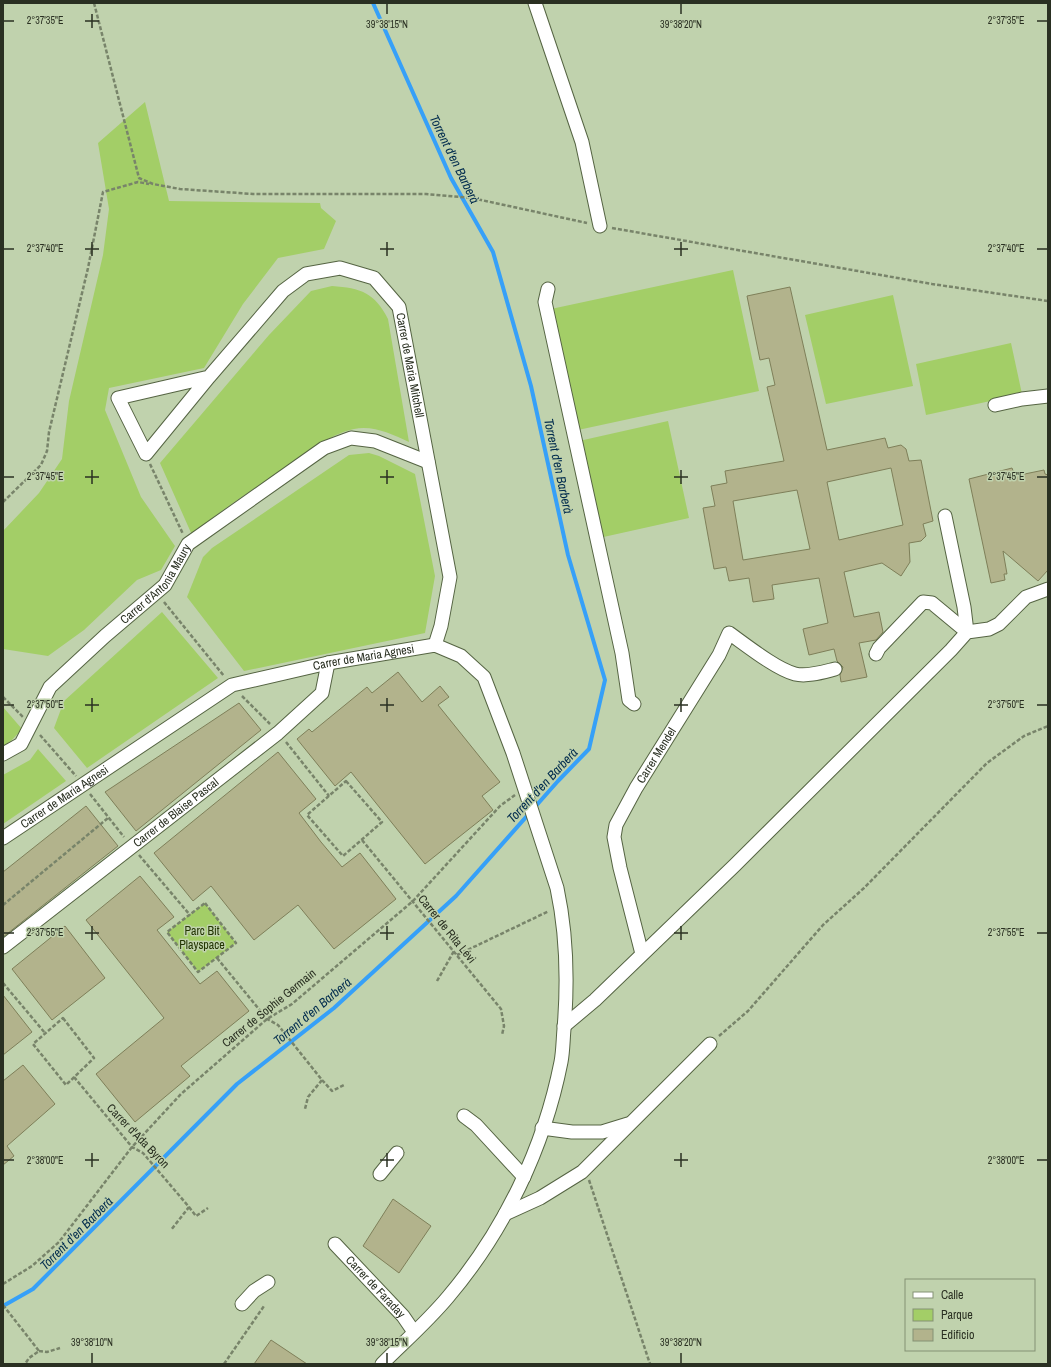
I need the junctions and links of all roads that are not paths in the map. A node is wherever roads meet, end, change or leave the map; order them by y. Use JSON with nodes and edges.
{"nodes":[{"id":1,"x":536,"y":3,"type":"edge"},
{"id":2,"x":600,"y":226,"type":"road end"},
{"id":3,"x":548,"y":289,"type":"dead end"},
{"id":4,"x":209,"y":377,"type":"junction"},
{"id":5,"x":1048,"y":396,"type":"edge"},
{"id":6,"x":995,"y":405,"type":"dead end"},
{"id":7,"x":428,"y":462,"type":"junction"},
{"id":8,"x":945,"y":516,"type":"dead end"},
{"id":9,"x":1048,"y":589,"type":"edge"},
{"id":10,"x":967,"y":632,"type":"junction"},
{"id":11,"x":435,"y":645,"type":"junction"},
{"id":12,"x":876,"y":654,"type":"dead end"},
{"id":13,"x":328,"y":663,"type":"junction"},
{"id":14,"x":835,"y":669,"type":"dead end"},
{"id":15,"x":634,"y":704,"type":"dead end"},
{"id":16,"x":3,"y":754,"type":"edge"},
{"id":17,"x":3,"y":838,"type":"edge"},
{"id":18,"x":3,"y":947,"type":"edge"},
{"id":19,"x":642,"y":954,"type":"junction"},
{"id":20,"x":564,"y":1026,"type":"junction"},
{"id":21,"x":710,"y":1044,"type":"road end"},
{"id":22,"x":464,"y":1116,"type":"dead end"},
{"id":23,"x":631,"y":1123,"type":"junction"},
{"id":24,"x":542,"y":1128,"type":"junction"},
{"id":25,"x":397,"y":1153,"type":"dead end"},
{"id":26,"x":380,"y":1174,"type":"dead end"},
{"id":27,"x":524,"y":1177,"type":"junction"},
{"id":28,"x":505,"y":1214,"type":"junction"},
{"id":29,"x":335,"y":1244,"type":"dead end"},
{"id":30,"x":268,"y":1282,"type":"dead end"},
{"id":31,"x":242,"y":1304,"type":"dead end"},
{"id":32,"x":414,"y":1332,"type":"junction"},
{"id":33,"x":382,"y":1364,"type":"edge"}],
"edges":[{"from":1,"to":2,"type":"street"},
{"from":3,"to":15,"type":"street"},
{"from":4,"to":4,"type":"street","name":"Carrer de Maria Mitchell"},
{"from":4,"to":7,"type":"street","name":"Carrer de Maria Mitchell"},
{"from":5,"to":6,"type":"street"},
{"from":7,"to":11,"type":"street","name":"Carrer de Maria Mitchell"},
{"from":7,"to":16,"type":"street","name":"Carrer d'Antonia Maury"},
{"from":8,"to":10,"type":"street"},
{"from":9,"to":10,"type":"street"},
{"from":10,"to":12,"type":"street"},
{"from":10,"to":19,"type":"street"},
{"from":11,"to":13,"type":"street","name":"Carrer de Maria Agnesi"},
{"from":11,"to":20,"type":"street"},
{"from":13,"to":17,"type":"street","name":"Carrer de Maria Agnesi"},
{"from":13,"to":18,"type":"street","name":"Carrer de Blaise Pascal"},
{"from":14,"to":19,"type":"street","name":"Carrer Mendel"},
{"from":19,"to":20,"type":"street"},
{"from":20,"to":24,"type":"street"},
{"from":21,"to":23,"type":"street"},
{"from":22,"to":27,"type":"street"},
{"from":23,"to":24,"type":"street"},
{"from":23,"to":28,"type":"street"},
{"from":24,"to":27,"type":"street"},
{"from":25,"to":26,"type":"street"},
{"from":27,"to":28,"type":"street"},
{"from":28,"to":32,"type":"street"},
{"from":29,"to":32,"type":"street","name":"Carrer de Faraday"},
{"from":30,"to":31,"type":"street"},
{"from":32,"to":33,"type":"street"}]}
